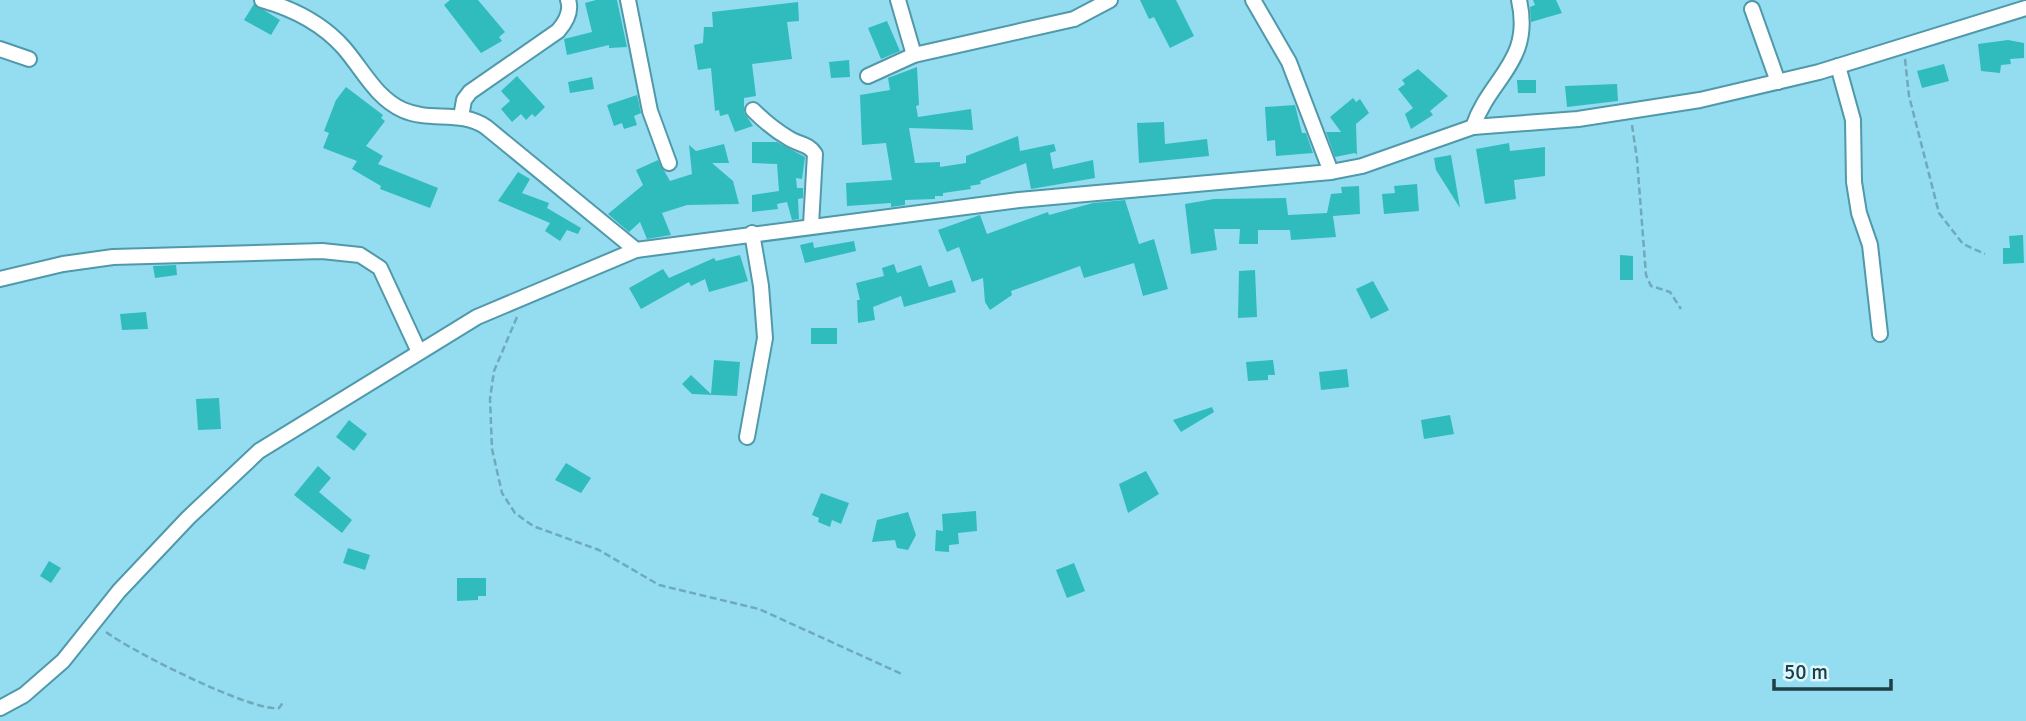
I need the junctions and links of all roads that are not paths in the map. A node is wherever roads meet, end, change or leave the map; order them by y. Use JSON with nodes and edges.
{"nodes":[{"id":1,"x":262,"y":0,"type":"edge"},
{"id":2,"x":568,"y":0,"type":"edge"},
{"id":3,"x":628,"y":0,"type":"edge"},
{"id":4,"x":898,"y":0,"type":"edge"},
{"id":5,"x":1110,"y":0,"type":"edge"},
{"id":6,"x":1253,"y":0,"type":"edge"},
{"id":7,"x":1519,"y":0,"type":"edge"},
{"id":8,"x":2018,"y":0,"type":"edge"},
{"id":9,"x":2026,"y":8,"type":"edge"},
{"id":10,"x":1752,"y":9,"type":"dead end"},
{"id":11,"x":0,"y":49,"type":"edge"},
{"id":12,"x":914,"y":55,"type":"junction"},
{"id":13,"x":29,"y":59,"type":"dead end"},
{"id":14,"x":1838,"y":66,"type":"junction"},
{"id":15,"x":868,"y":76,"type":"dead end"},
{"id":16,"x":1778,"y":82,"type":"junction"},
{"id":17,"x":753,"y":110,"type":"dead end"},
{"id":18,"x":461,"y":117,"type":"junction"},
{"id":19,"x":1473,"y":127,"type":"junction"},
{"id":20,"x":669,"y":163,"type":"dead end"},
{"id":21,"x":1331,"y":172,"type":"junction"},
{"id":22,"x":811,"y":225,"type":"junction"},
{"id":23,"x":752,"y":233,"type":"junction"},
{"id":24,"x":636,"y":250,"type":"junction"},
{"id":25,"x":0,"y":279,"type":"edge"},
{"id":26,"x":1880,"y":334,"type":"dead end"},
{"id":27,"x":419,"y":352,"type":"junction"},
{"id":28,"x":747,"y":437,"type":"dead end"},
{"id":29,"x":0,"y":708,"type":"edge"}],
"edges":[{"from":1,"to":18,"type":"street"},
{"from":2,"to":18,"type":"street"},
{"from":3,"to":20,"type":"street"},
{"from":4,"to":12,"type":"street"},
{"from":5,"to":12,"type":"street"},
{"from":6,"to":21,"type":"street"},
{"from":7,"to":19,"type":"street"},
{"from":8,"to":9,"type":"street"},
{"from":9,"to":14,"type":"street"},
{"from":10,"to":16,"type":"street"},
{"from":11,"to":13,"type":"street"},
{"from":12,"to":15,"type":"street"},
{"from":14,"to":16,"type":"street"},
{"from":14,"to":26,"type":"street"},
{"from":16,"to":19,"type":"street"},
{"from":17,"to":22,"type":"street"},
{"from":18,"to":24,"type":"street"},
{"from":19,"to":21,"type":"street"},
{"from":21,"to":22,"type":"street"},
{"from":22,"to":23,"type":"street"},
{"from":23,"to":24,"type":"street"},
{"from":23,"to":28,"type":"street"},
{"from":24,"to":27,"type":"street"},
{"from":25,"to":27,"type":"street"},
{"from":27,"to":29,"type":"street"}]}
